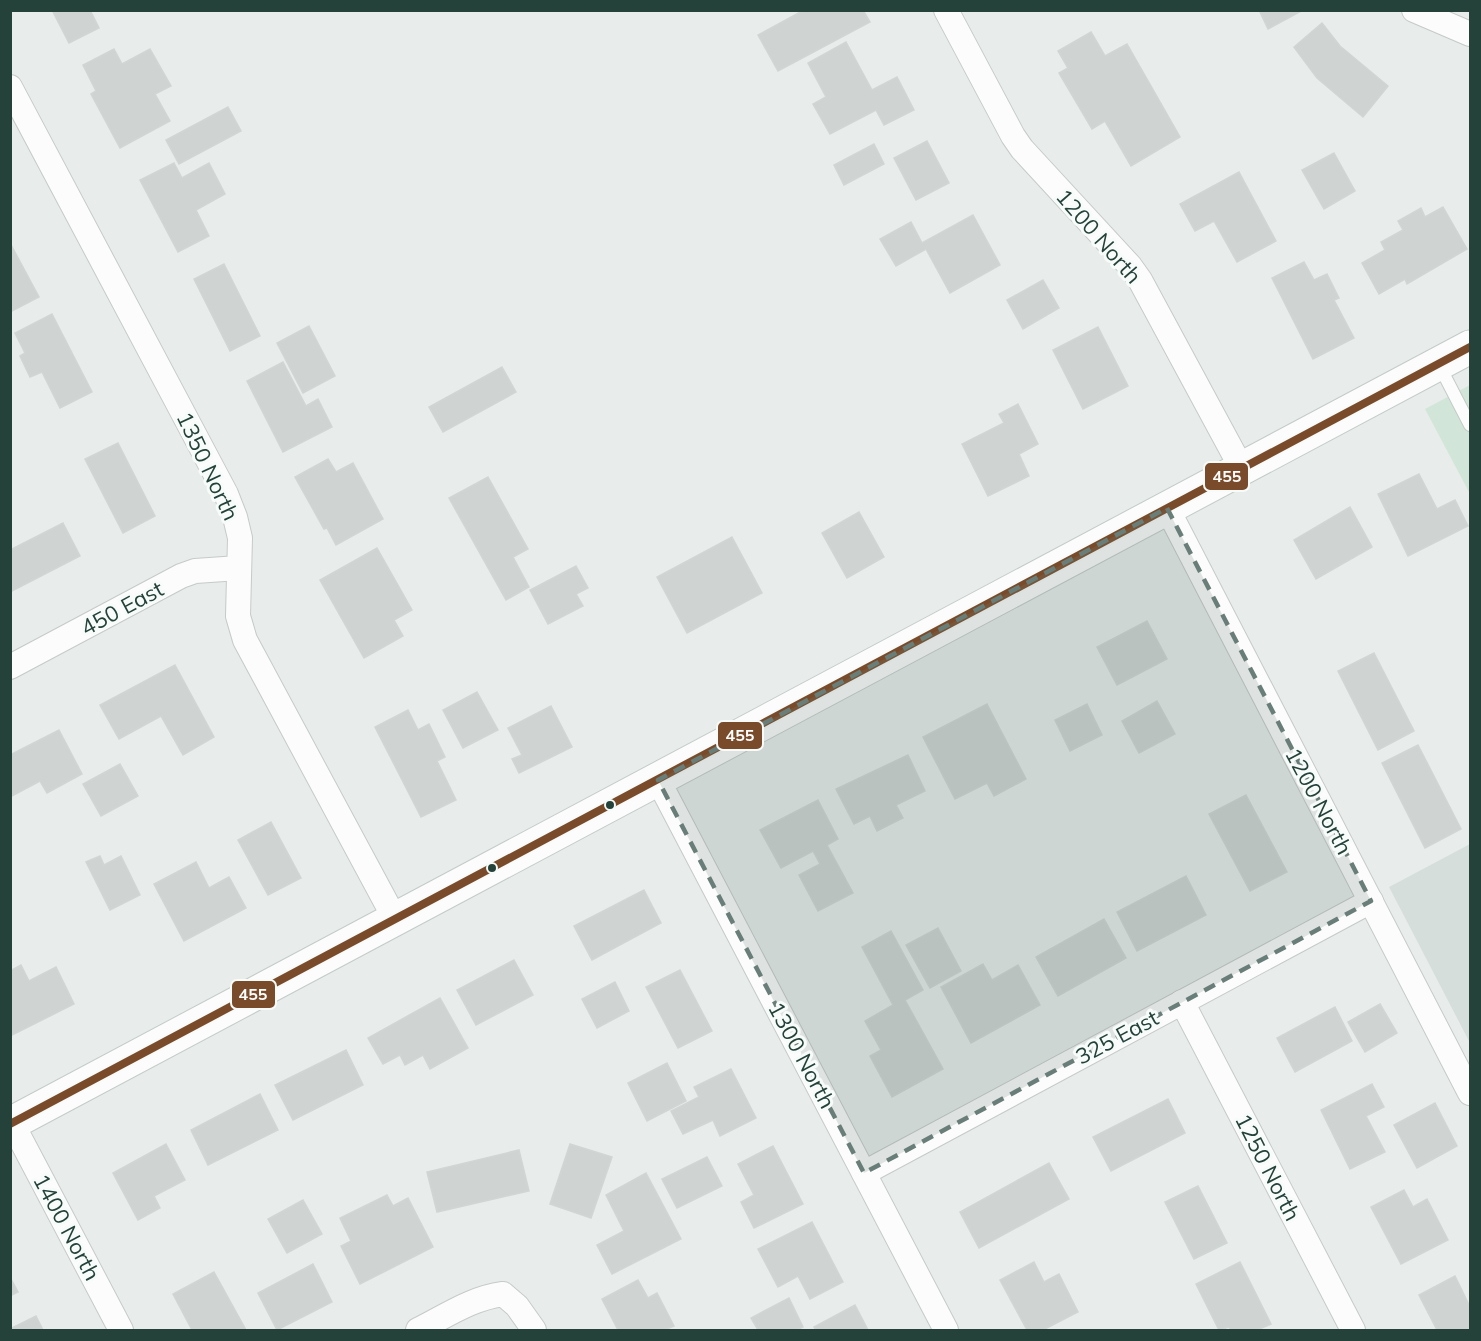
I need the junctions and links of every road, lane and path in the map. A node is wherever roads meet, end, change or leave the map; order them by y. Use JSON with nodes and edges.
{"nodes":[{"id":1,"x":946,"y":10,"type":"edge"},
{"id":2,"x":1414,"y":10,"type":"edge"},
{"id":3,"x":1470,"y":34,"type":"edge"},
{"id":4,"x":10,"y":87,"type":"edge"},
{"id":5,"x":1470,"y":347,"type":"edge"},
{"id":6,"x":1438,"y":364,"type":"junction"},
{"id":7,"x":1470,"y":425,"type":"edge"},
{"id":8,"x":1242,"y":469,"type":"junction"},
{"id":9,"x":1167,"y":508,"type":"junction"},
{"id":10,"x":239,"y":568,"type":"junction"},
{"id":11,"x":10,"y":667,"type":"edge"},
{"id":12,"x":658,"y":780,"type":"junction"},
{"id":13,"x":1371,"y":901,"type":"junction"},
{"id":14,"x":394,"y":920,"type":"junction"},
{"id":15,"x":1182,"y":1002,"type":"junction"},
{"id":16,"x":1470,"y":1093,"type":"edge"},
{"id":17,"x":11,"y":1124,"type":"edge"},
{"id":18,"x":864,"y":1173,"type":"junction"},
{"id":19,"x":121,"y":1330,"type":"edge"},
{"id":20,"x":418,"y":1330,"type":"edge"},
{"id":21,"x":534,"y":1330,"type":"edge"},
{"id":22,"x":946,"y":1330,"type":"edge"},
{"id":23,"x":1353,"y":1330,"type":"edge"}],
"edges":[{"from":1,"to":8,"type":"street","name":"1200 North"},
{"from":2,"to":3,"type":"street"},
{"from":4,"to":10,"type":"street","name":"1350 North"},
{"from":5,"to":6,"type":"main road"},
{"from":6,"to":7,"type":"lane"},
{"from":6,"to":8,"type":"main road"},
{"from":8,"to":9,"type":"main road"},
{"from":9,"to":12,"type":"main road"},
{"from":9,"to":13,"type":"street","name":"1200 North"},
{"from":10,"to":11,"type":"street","name":"450 East"},
{"from":10,"to":14,"type":"street","name":"1350 North"},
{"from":12,"to":14,"type":"main road"},
{"from":12,"to":18,"type":"street","name":"1300 North"},
{"from":13,"to":15,"type":"street","name":"325 East"},
{"from":13,"to":16,"type":"street","name":"1200 North"},
{"from":14,"to":17,"type":"main road"},
{"from":15,"to":18,"type":"street","name":"325 East"},
{"from":15,"to":23,"type":"street","name":"1250 North"},
{"from":17,"to":19,"type":"street","name":"1400 North"},
{"from":18,"to":22,"type":"street","name":"1300 North"},
{"from":20,"to":21,"type":"street"}]}
